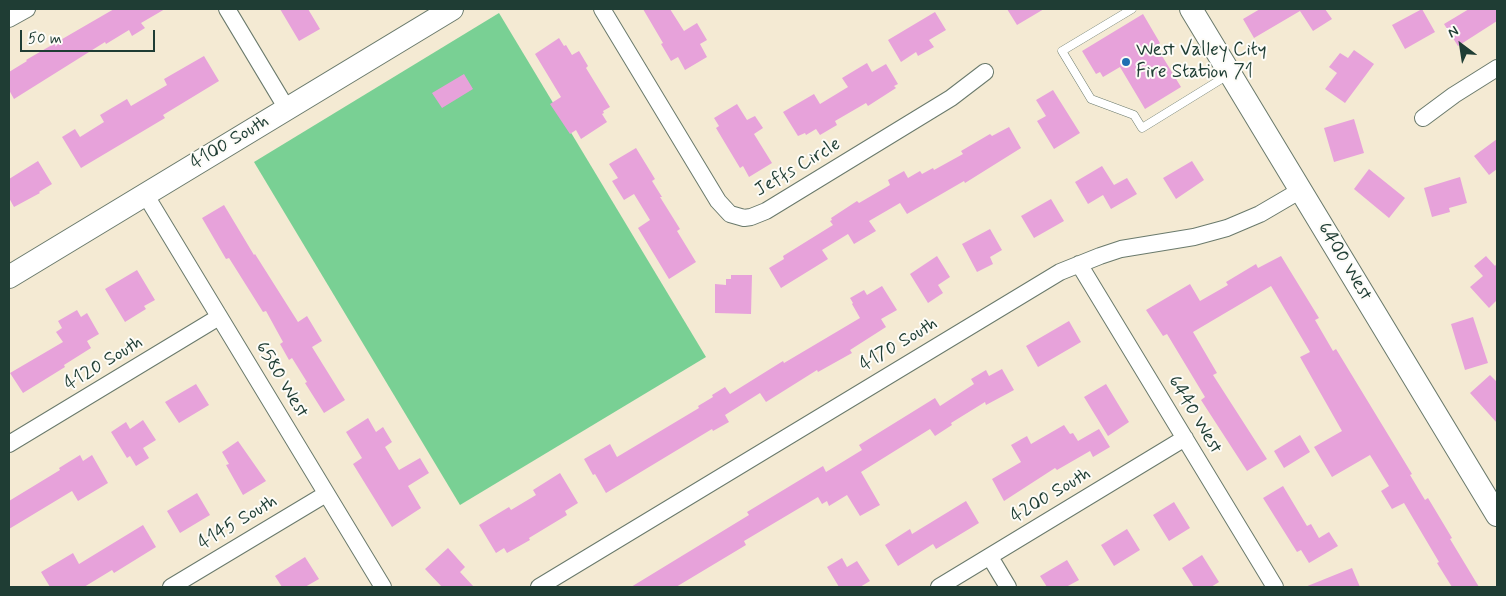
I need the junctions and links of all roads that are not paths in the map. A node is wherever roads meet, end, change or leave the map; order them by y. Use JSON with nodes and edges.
{"nodes":[{"id":1,"x":26,"y":9,"type":"edge"},
{"id":2,"x":227,"y":9,"type":"edge"},
{"id":3,"x":452,"y":9,"type":"edge"},
{"id":4,"x":602,"y":9,"type":"edge"},
{"id":5,"x":1132,"y":9,"type":"edge"},
{"id":6,"x":1191,"y":9,"type":"edge"},
{"id":7,"x":9,"y":20,"type":"edge"},
{"id":8,"x":1497,"y":68,"type":"edge"},
{"id":9,"x":985,"y":72,"type":"dead end"},
{"id":10,"x":1230,"y":74,"type":"junction"},
{"id":11,"x":287,"y":109,"type":"junction"},
{"id":12,"x":1423,"y":118,"type":"dead end"},
{"id":13,"x":1301,"y":190,"type":"junction"},
{"id":14,"x":145,"y":194,"type":"junction"},
{"id":15,"x":1079,"y":264,"type":"junction"},
{"id":16,"x":9,"y":277,"type":"edge"},
{"id":17,"x":219,"y":317,"type":"junction"},
{"id":18,"x":1184,"y":438,"type":"junction"},
{"id":19,"x":9,"y":444,"type":"edge"},
{"id":20,"x":326,"y":494,"type":"junction"},
{"id":21,"x":1497,"y":515,"type":"edge"},
{"id":22,"x":990,"y":557,"type":"junction"},
{"id":23,"x":171,"y":587,"type":"edge"},
{"id":24,"x":383,"y":587,"type":"edge"},
{"id":25,"x":539,"y":587,"type":"edge"},
{"id":26,"x":939,"y":587,"type":"edge"},
{"id":27,"x":1008,"y":587,"type":"edge"},
{"id":28,"x":1275,"y":587,"type":"edge"}],
"edges":[{"from":1,"to":7,"type":"street"},
{"from":2,"to":11,"type":"street"},
{"from":3,"to":11,"type":"street","name":"4100 South"},
{"from":4,"to":9,"type":"street","name":"Jeffs Circle"},
{"from":5,"to":10,"type":"lane"},
{"from":6,"to":10,"type":"street","name":"6400 West"},
{"from":8,"to":12,"type":"street"},
{"from":10,"to":13,"type":"street","name":"6400 West"},
{"from":11,"to":14,"type":"street","name":"4100 South"},
{"from":13,"to":15,"type":"street","name":"4170 South"},
{"from":13,"to":21,"type":"street","name":"6400 West"},
{"from":14,"to":16,"type":"street","name":"4100 South"},
{"from":14,"to":17,"type":"street","name":"6580 West"},
{"from":15,"to":18,"type":"street","name":"6440 West"},
{"from":15,"to":25,"type":"street","name":"4170 South"},
{"from":17,"to":19,"type":"street","name":"4120 South"},
{"from":17,"to":20,"type":"street","name":"6580 West"},
{"from":18,"to":22,"type":"street","name":"4200 South"},
{"from":18,"to":28,"type":"street","name":"6440 West"},
{"from":20,"to":23,"type":"street","name":"4145 South"},
{"from":20,"to":24,"type":"street","name":"6580 West"},
{"from":22,"to":26,"type":"street","name":"4200 South"},
{"from":22,"to":27,"type":"street"}]}
